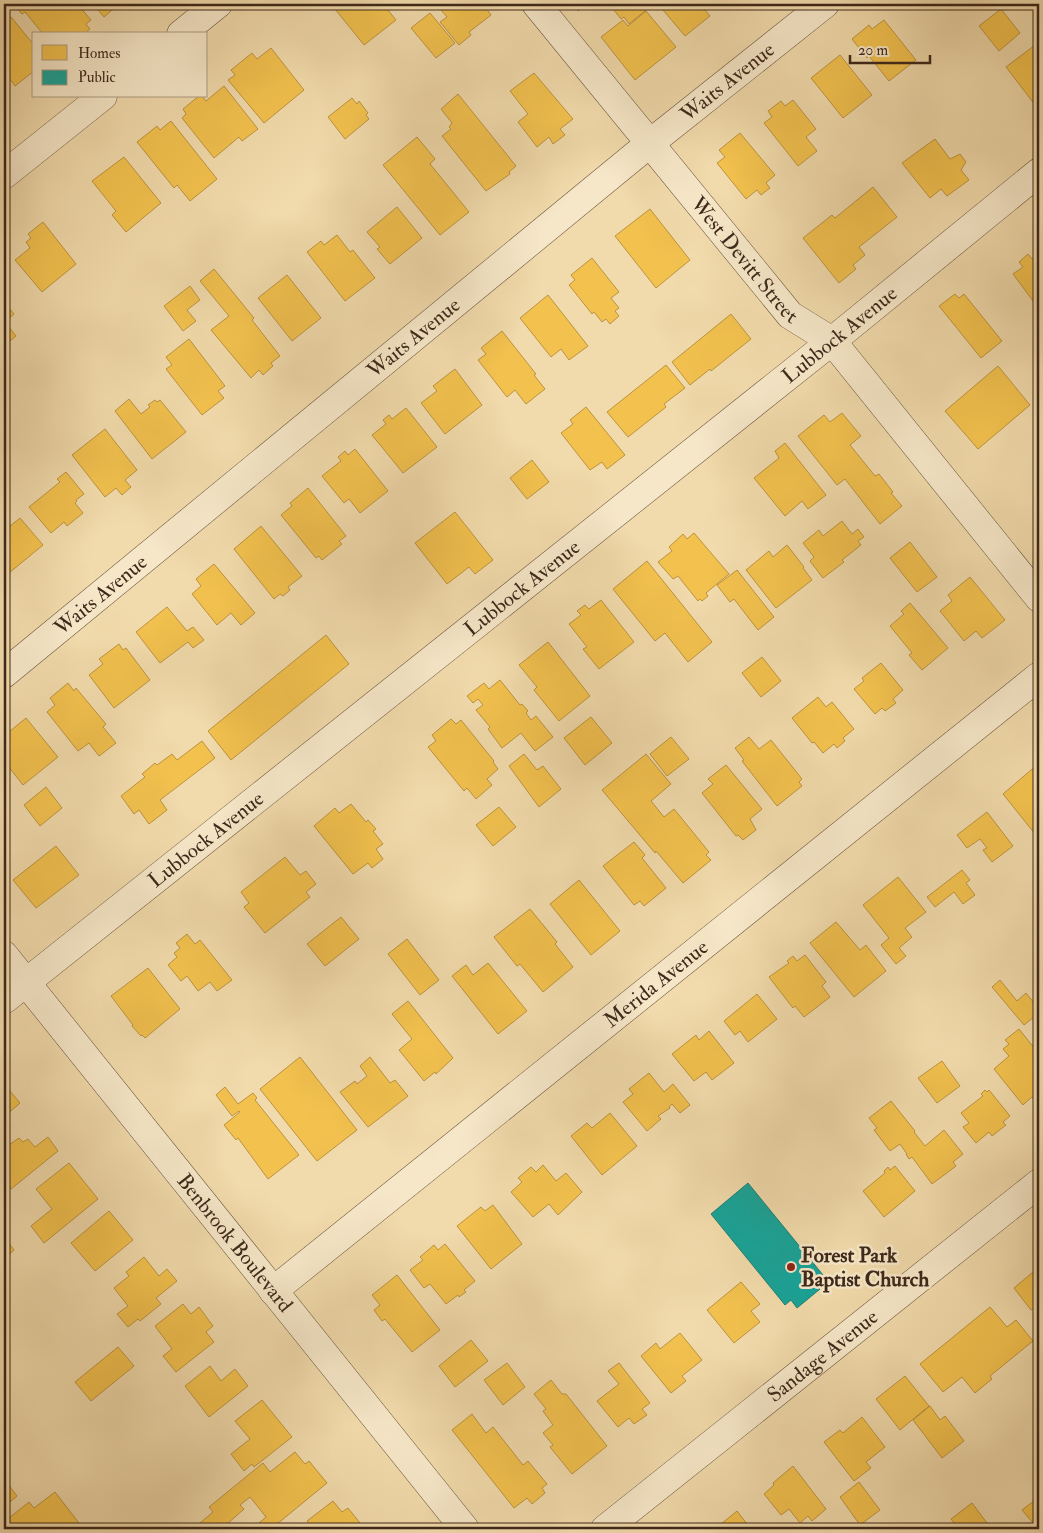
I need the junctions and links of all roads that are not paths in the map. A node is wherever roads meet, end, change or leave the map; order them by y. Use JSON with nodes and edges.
{"nodes":[{"id":1,"x":218,"y":4,"type":"edge"},
{"id":2,"x":536,"y":4,"type":"edge"},
{"id":3,"x":824,"y":4,"type":"edge"},
{"id":4,"x":183,"y":32,"type":"edge"},
{"id":5,"x":100,"y":98,"type":"edge"},
{"id":6,"x":649,"y":144,"type":"junction"},
{"id":7,"x":1039,"y":172,"type":"edge"},
{"id":8,"x":4,"y":175,"type":"edge"},
{"id":9,"x":832,"y":341,"type":"junction"},
{"id":10,"x":1039,"y":598,"type":"edge"},
{"id":11,"x":4,"y":674,"type":"edge"},
{"id":12,"x":1039,"y":676,"type":"edge"},
{"id":13,"x":4,"y":955,"type":"edge"},
{"id":14,"x":26,"y":983,"type":"junction"},
{"id":15,"x":4,"y":1000,"type":"edge"},
{"id":16,"x":1039,"y":1183,"type":"edge"},
{"id":17,"x":273,"y":1290,"type":"junction"},
{"id":18,"x":465,"y":1529,"type":"edge"},
{"id":19,"x":606,"y":1529,"type":"edge"}],
"edges":[{"from":1,"to":4,"type":"street"},
{"from":2,"to":6,"type":"street","name":"West Devitt Street"},
{"from":3,"to":6,"type":"street","name":"Waits Avenue"},
{"from":5,"to":8,"type":"street"},
{"from":6,"to":9,"type":"street","name":"West Devitt Street"},
{"from":6,"to":11,"type":"street","name":"Waits Avenue"},
{"from":7,"to":9,"type":"street","name":"Lubbock Avenue"},
{"from":9,"to":10,"type":"street","name":"West Devitt Street"},
{"from":9,"to":14,"type":"street","name":"Lubbock Avenue"},
{"from":12,"to":17,"type":"street","name":"Merida Avenue"},
{"from":13,"to":14,"type":"street","name":"Benbrook Boulevard"},
{"from":14,"to":15,"type":"street","name":"Lubbock Avenue"},
{"from":14,"to":17,"type":"street","name":"Benbrook Boulevard"},
{"from":16,"to":19,"type":"street","name":"Sandage Avenue"},
{"from":17,"to":18,"type":"street","name":"Benbrook Boulevard"}]}
